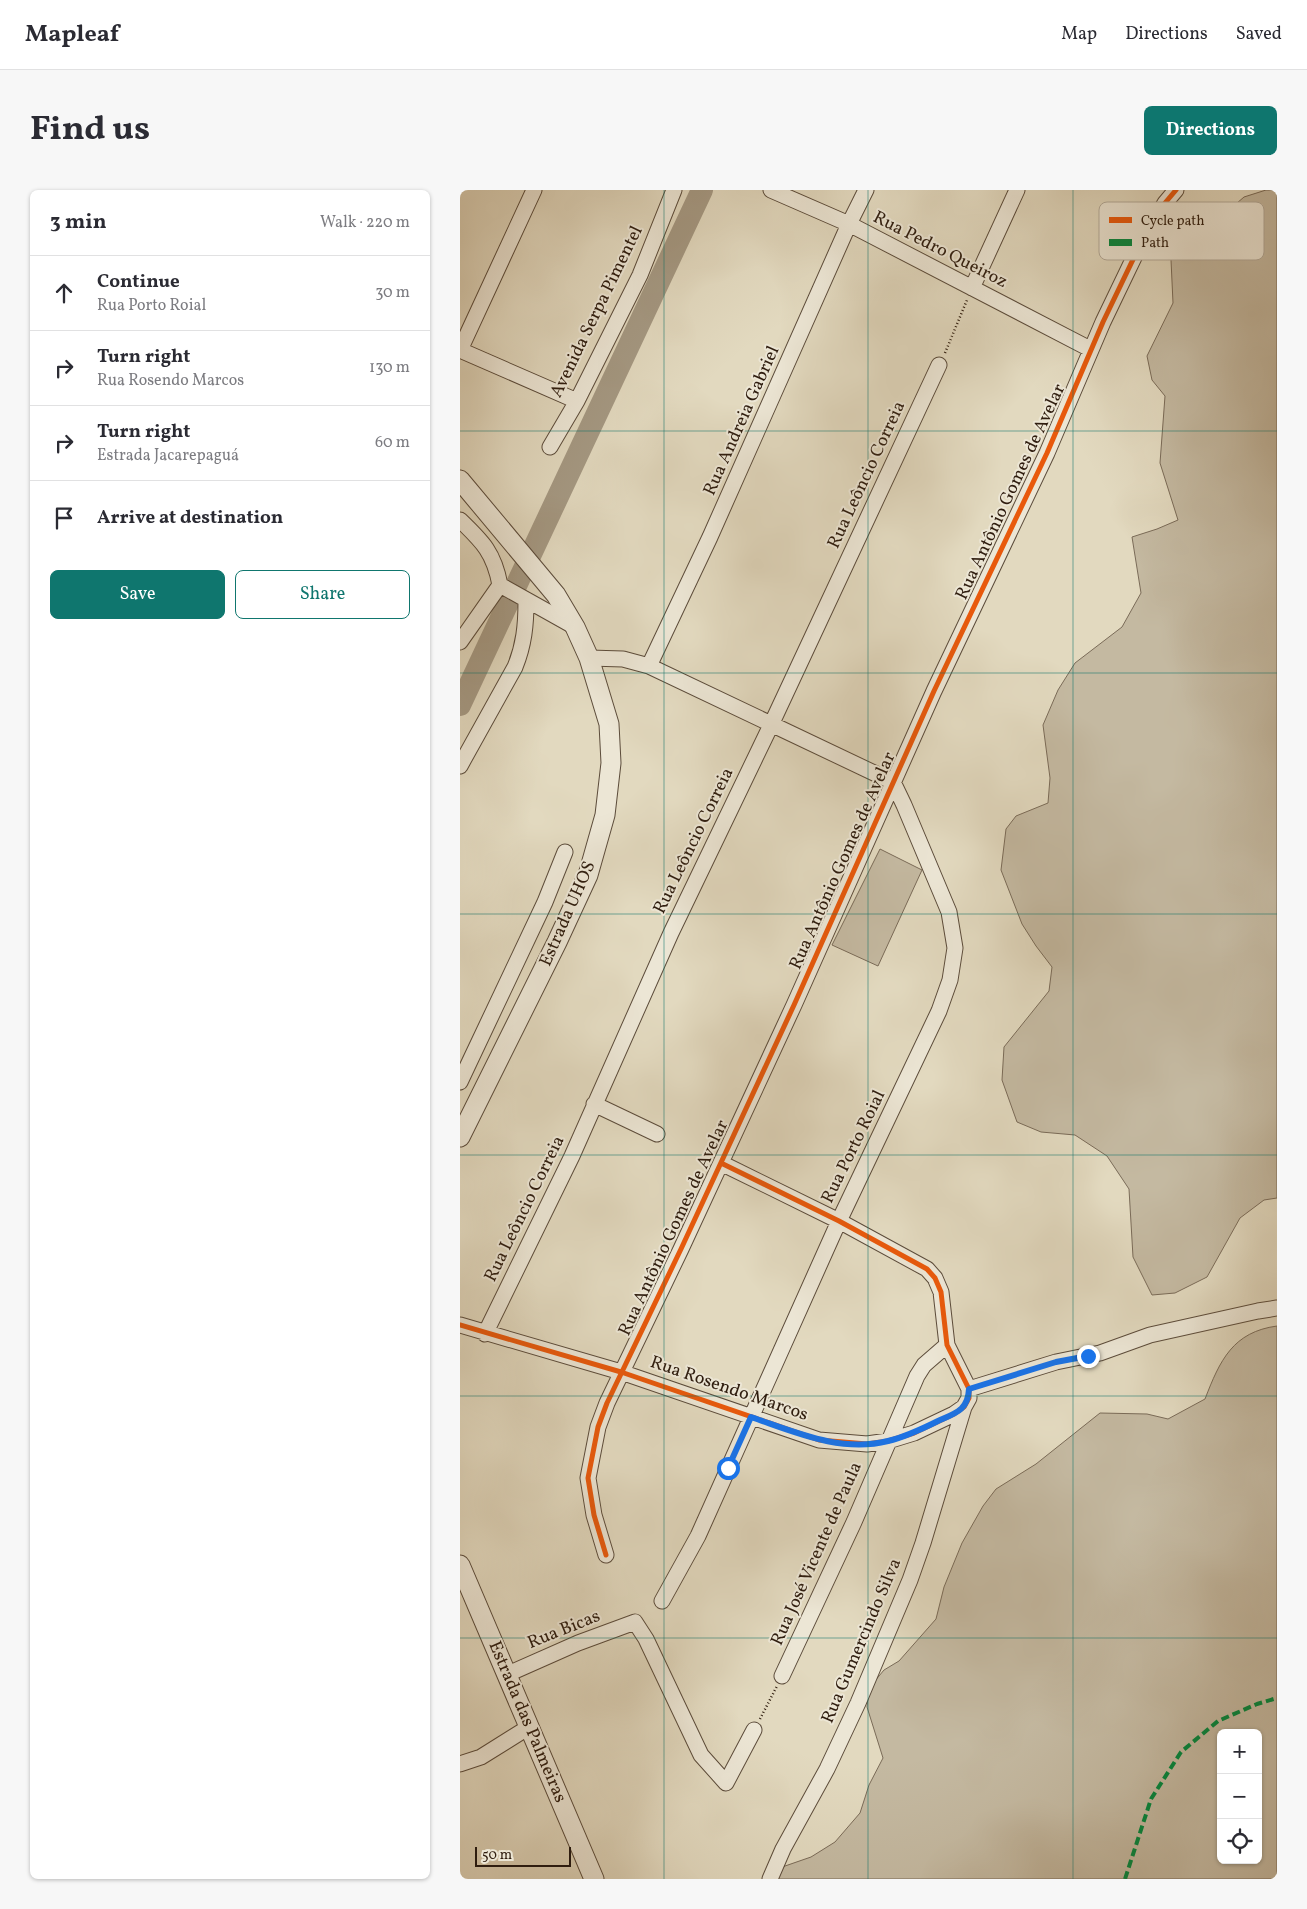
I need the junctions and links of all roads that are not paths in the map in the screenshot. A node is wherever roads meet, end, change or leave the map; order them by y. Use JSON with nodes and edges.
{"nodes":[{"id":1,"x":534,"y":190,"type":"edge"},
{"id":2,"x":674,"y":190,"type":"edge"},
{"id":3,"x":771,"y":190,"type":"edge"},
{"id":4,"x":866,"y":190,"type":"edge"},
{"id":5,"x":1017,"y":190,"type":"edge"},
{"id":6,"x":1176,"y":190,"type":"edge"},
{"id":7,"x":1166,"y":202,"type":"edge"},
{"id":8,"x":849,"y":224,"type":"junction"},
{"id":9,"x":1133,"y":260,"type":"edge"},
{"id":10,"x":972,"y":288,"type":"junction"},
{"id":11,"x":1090,"y":349,"type":"junction"},
{"id":12,"x":460,"y":350,"type":"edge"},
{"id":13,"x":939,"y":366,"type":"road end"},
{"id":14,"x":576,"y":401,"type":"junction"},
{"id":15,"x":550,"y":448,"type":"dead end"},
{"id":16,"x":460,"y":480,"type":"edge"},
{"id":17,"x":491,"y":519,"type":"junction"},
{"id":18,"x":460,"y":520,"type":"edge"},
{"id":19,"x":477,"y":536,"type":"junction"},
{"id":20,"x":502,"y":587,"type":"junction"},
{"id":21,"x":525,"y":600,"type":"junction"},
{"id":22,"x":576,"y":627,"type":"junction"},
{"id":23,"x":460,"y":642,"type":"edge"},
{"id":24,"x":589,"y":658,"type":"junction"},
{"id":25,"x":648,"y":666,"type":"junction"},
{"id":26,"x":771,"y":725,"type":"junction"},
{"id":27,"x":460,"y":766,"type":"edge"},
{"id":28,"x":893,"y":782,"type":"junction"},
{"id":29,"x":566,"y":852,"type":"dead end"},
{"id":30,"x":460,"y":1082,"type":"edge"},
{"id":31,"x":594,"y":1104,"type":"junction"},
{"id":32,"x":657,"y":1134,"type":"dead end"},
{"id":33,"x":460,"y":1137,"type":"edge"},
{"id":34,"x":720,"y":1163,"type":"junction"},
{"id":35,"x":839,"y":1220,"type":"junction"},
{"id":36,"x":1277,"y":1308,"type":"edge"},
{"id":37,"x":460,"y":1325,"type":"edge"},
{"id":38,"x":485,"y":1334,"type":"junction"},
{"id":39,"x":947,"y":1345,"type":"junction"},
{"id":40,"x":621,"y":1372,"type":"junction"},
{"id":41,"x":969,"y":1389,"type":"junction"},
{"id":42,"x":964,"y":1407,"type":"junction"},
{"id":43,"x":751,"y":1417,"type":"junction"},
{"id":44,"x":888,"y":1441,"type":"junction"},
{"id":45,"x":606,"y":1556,"type":"dead end"},
{"id":46,"x":460,"y":1564,"type":"edge"},
{"id":47,"x":662,"y":1602,"type":"dead end"},
{"id":48,"x":508,"y":1674,"type":"junction"},
{"id":49,"x":782,"y":1676,"type":"road end"},
{"id":50,"x":529,"y":1727,"type":"junction"},
{"id":51,"x":754,"y":1730,"type":"road end"},
{"id":52,"x":460,"y":1764,"type":"edge"},
{"id":53,"x":594,"y":1879,"type":"edge"},
{"id":54,"x":770,"y":1879,"type":"edge"}],
"edges":[{"from":1,"to":12,"type":"street"},
{"from":2,"to":14,"type":"street","name":"Avenida Serpa Pimentel"},
{"from":3,"to":8,"type":"street","name":"Rua Pedro Queiroz"},
{"from":4,"to":8,"type":"street","name":"Rua Andreia Gabriel"},
{"from":5,"to":10,"type":"street"},
{"from":6,"to":7,"type":"street","name":"Rua Antônio Gomes de Avelar"},
{"from":8,"to":10,"type":"street","name":"Rua Pedro Queiroz"},
{"from":8,"to":25,"type":"street","name":"Rua Andreia Gabriel"},
{"from":9,"to":11,"type":"street","name":"Rua Antônio Gomes de Avelar"},
{"from":10,"to":11,"type":"street","name":"Rua Pedro Queiroz"},
{"from":11,"to":28,"type":"street","name":"Rua Antônio Gomes de Avelar"},
{"from":12,"to":14,"type":"street"},
{"from":13,"to":26,"type":"street","name":"Rua Leôncio Correia"},
{"from":14,"to":15,"type":"street","name":"Avenida Serpa Pimentel"},
{"from":16,"to":17,"type":"street","name":"Estrada UHOS"},
{"from":17,"to":19,"type":"street"},
{"from":17,"to":22,"type":"street","name":"Estrada UHOS"},
{"from":18,"to":19,"type":"street"},
{"from":19,"to":20,"type":"street"},
{"from":20,"to":21,"type":"street"},
{"from":20,"to":23,"type":"street"},
{"from":21,"to":22,"type":"street"},
{"from":21,"to":27,"type":"street"},
{"from":22,"to":24,"type":"street","name":"Estrada UHOS"},
{"from":24,"to":25,"type":"street"},
{"from":24,"to":33,"type":"street","name":"Estrada UHOS"},
{"from":25,"to":26,"type":"street"},
{"from":26,"to":28,"type":"street"},
{"from":26,"to":31,"type":"street","name":"Rua Leôncio Correia"},
{"from":28,"to":34,"type":"street","name":"Rua Antônio Gomes de Avelar"},
{"from":28,"to":35,"type":"street","name":"Rua Porto Roial"},
{"from":29,"to":30,"type":"street"},
{"from":31,"to":32,"type":"street"},
{"from":31,"to":38,"type":"street","name":"Rua Leôncio Correia"},
{"from":34,"to":35,"type":"street"},
{"from":34,"to":40,"type":"street","name":"Rua Antônio Gomes de Avelar"},
{"from":35,"to":39,"type":"street"},
{"from":35,"to":43,"type":"street","name":"Rua Porto Roial"},
{"from":36,"to":41,"type":"street"},
{"from":37,"to":38,"type":"street","name":"Rua Rosendo Marcos"},
{"from":38,"to":40,"type":"street","name":"Rua Rosendo Marcos"},
{"from":39,"to":41,"type":"street"},
{"from":39,"to":44,"type":"street","name":"Rua José Vicente de Paula"},
{"from":40,"to":43,"type":"street","name":"Rua Rosendo Marcos"},
{"from":40,"to":45,"type":"street","name":"Rua Antônio Gomes de Avelar"},
{"from":41,"to":42,"type":"street"},
{"from":42,"to":44,"type":"street","name":"Rua Rosendo Marcos"},
{"from":42,"to":54,"type":"street","name":"Rua Gumercindo Silva"},
{"from":43,"to":44,"type":"street","name":"Rua Rosendo Marcos"},
{"from":43,"to":47,"type":"street","name":"Rua Porto Roial"},
{"from":44,"to":49,"type":"street","name":"Rua José Vicente de Paula"},
{"from":46,"to":48,"type":"street","name":"Estrada das Palmeiras"},
{"from":48,"to":50,"type":"street","name":"Estrada das Palmeiras"},
{"from":48,"to":51,"type":"street","name":"Rua Bicas"},
{"from":50,"to":52,"type":"street"},
{"from":50,"to":53,"type":"street","name":"Estrada das Palmeiras"}]}
